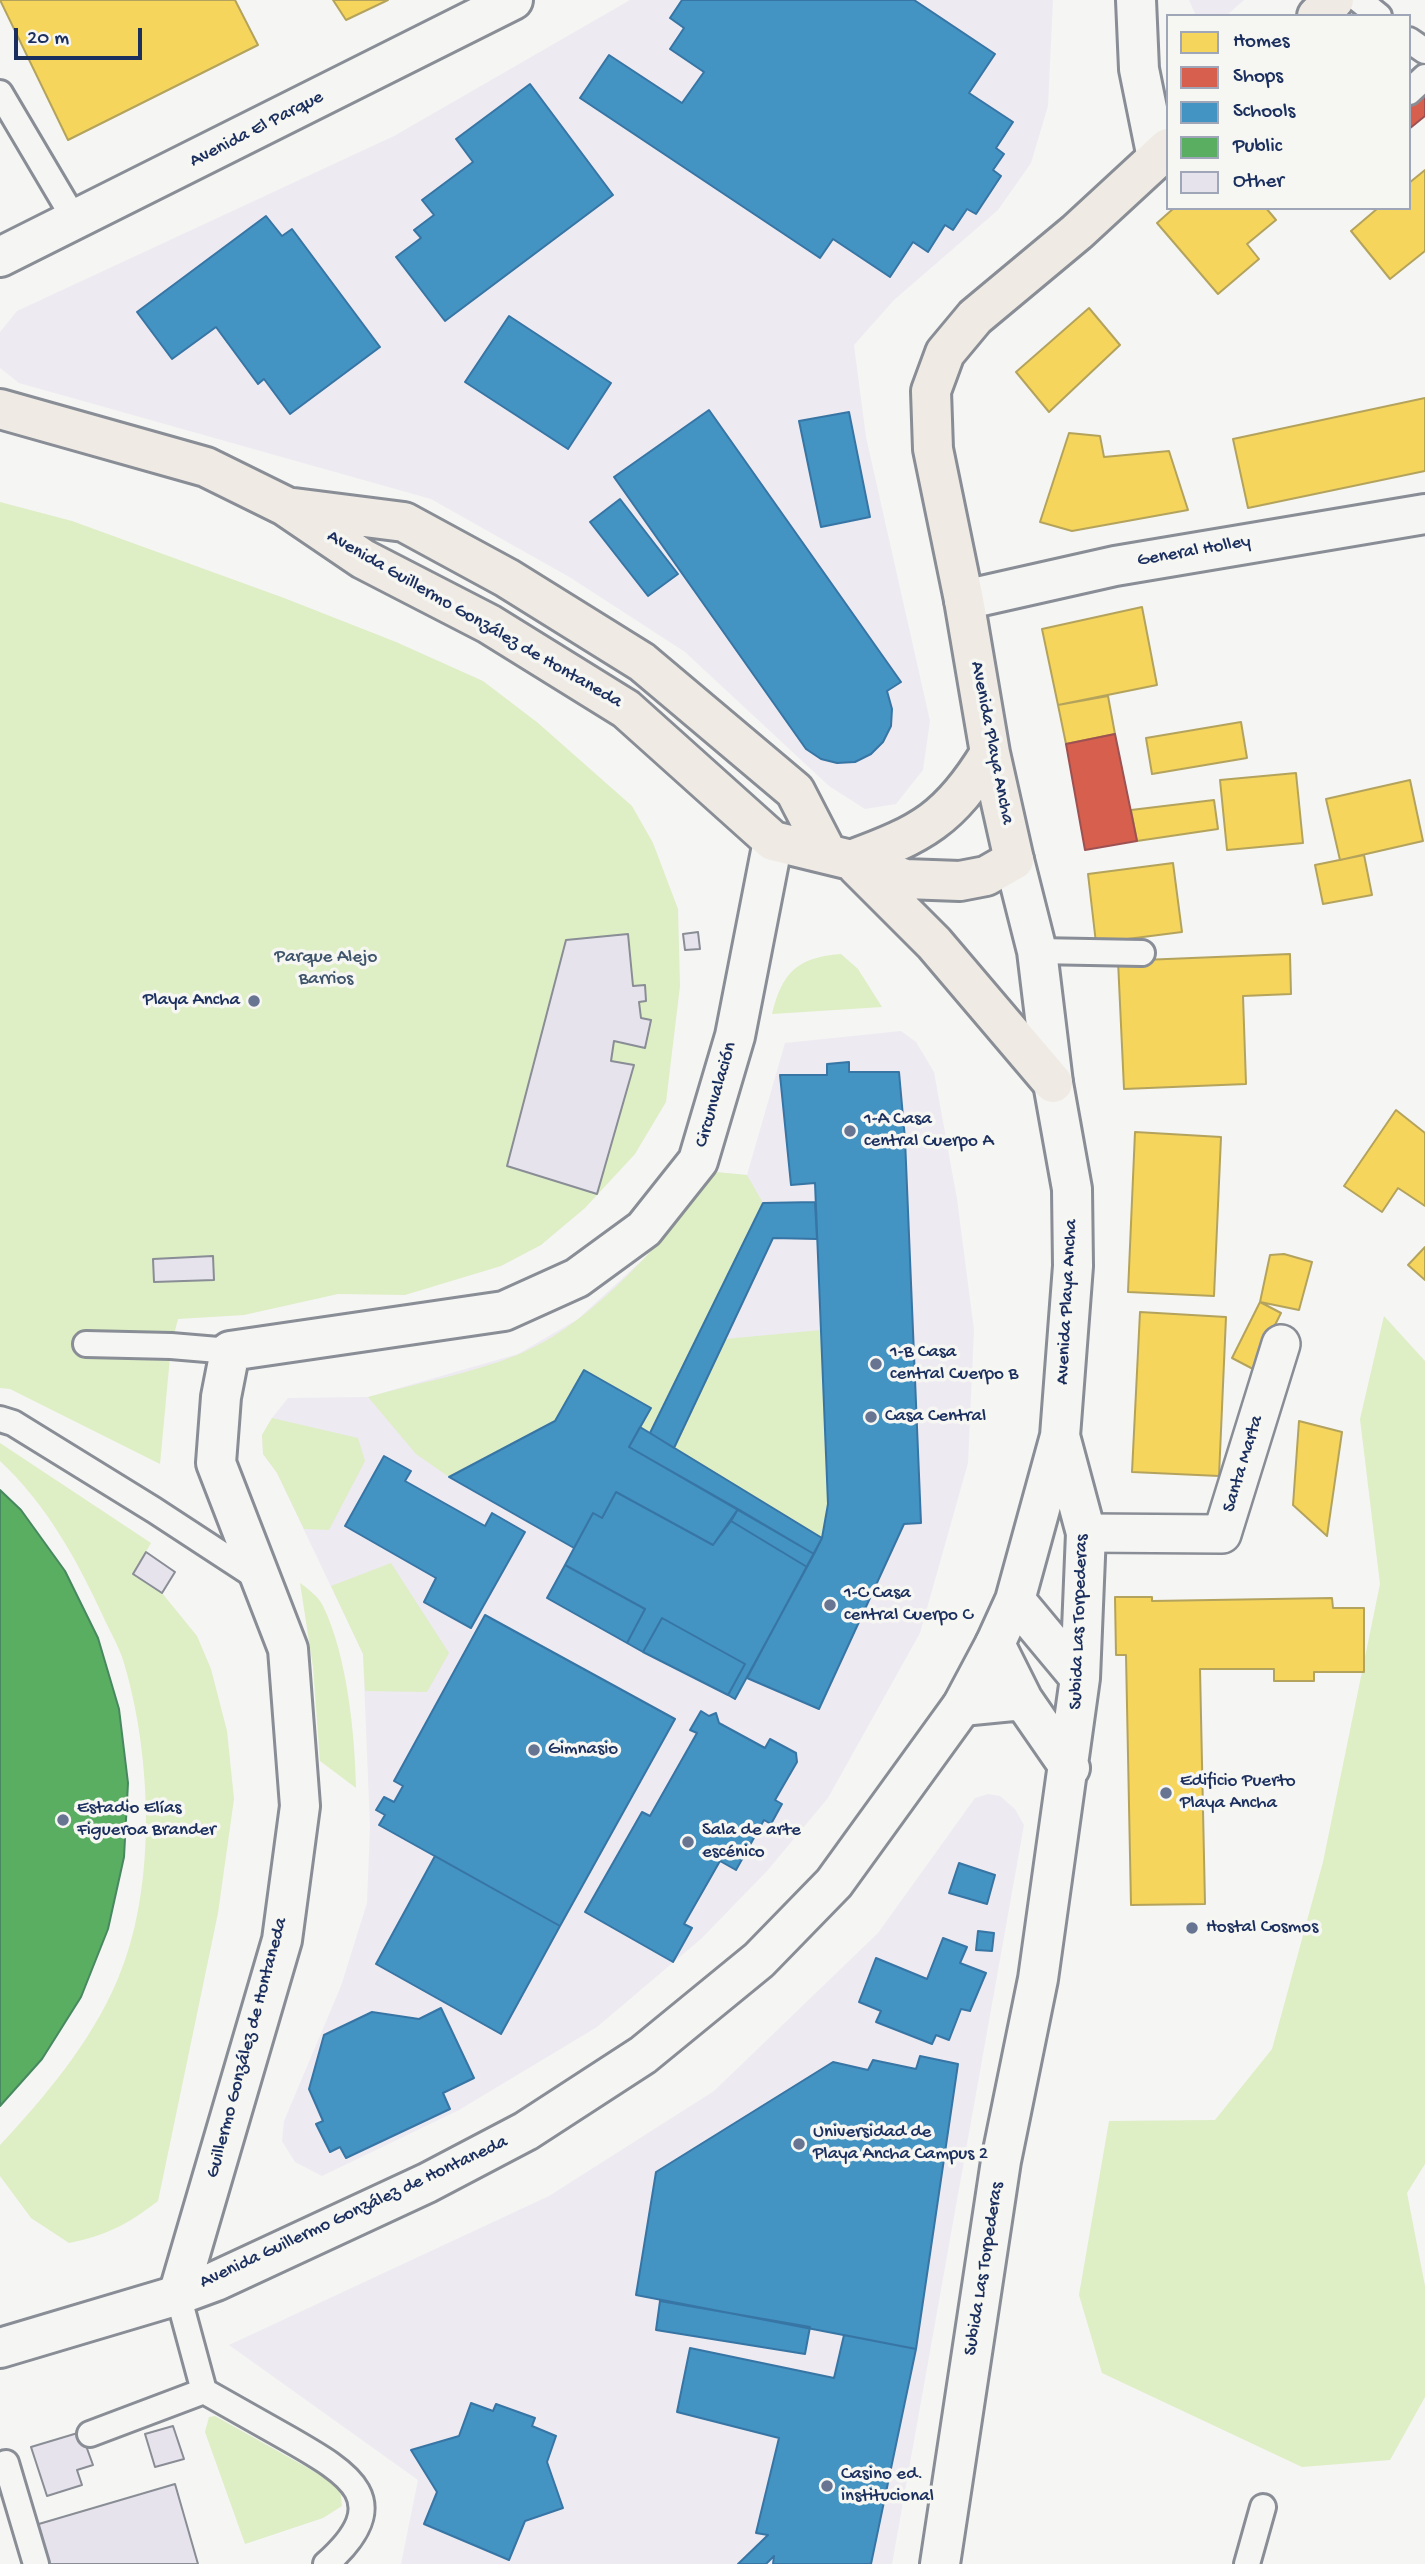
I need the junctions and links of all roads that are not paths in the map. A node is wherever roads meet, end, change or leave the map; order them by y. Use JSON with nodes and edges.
{"nodes":[{"id":1,"x":513,"y":0,"type":"edge"},
{"id":2,"x":1136,"y":0,"type":"edge"},
{"id":3,"x":1334,"y":0,"type":"edge"},
{"id":4,"x":1359,"y":0,"type":"edge"},
{"id":5,"x":1319,"y":14,"type":"edge"},
{"id":6,"x":1376,"y":14,"type":"edge"},
{"id":7,"x":1425,"y":77,"type":"edge"},
{"id":8,"x":1411,"y":90,"type":"edge"},
{"id":9,"x":0,"y":93,"type":"edge"},
{"id":10,"x":1162,"y":153,"type":"edge"},
{"id":11,"x":75,"y":220,"type":"junction"},
{"id":12,"x":0,"y":257,"type":"edge"},
{"id":13,"x":2,"y":407,"type":"edge"},
{"id":14,"x":285,"y":506,"type":"junction"},
{"id":15,"x":1425,"y":514,"type":"edge"},
{"id":16,"x":964,"y":600,"type":"junction"},
{"id":17,"x":990,"y":753,"type":"junction"},
{"id":18,"x":773,"y":841,"type":"junction"},
{"id":19,"x":839,"y":857,"type":"junction"},
{"id":20,"x":1014,"y":860,"type":"junction"},
{"id":21,"x":1037,"y":951,"type":"junction"},
{"id":22,"x":1142,"y":953,"type":"dead end"},
{"id":23,"x":1053,"y":1083,"type":"junction"},
{"id":24,"x":86,"y":1345,"type":"dead end"},
{"id":25,"x":1281,"y":1345,"type":"dead end"},
{"id":26,"x":230,"y":1351,"type":"junction"},
{"id":27,"x":0,"y":1419,"type":"edge"},
{"id":28,"x":1060,"y":1436,"type":"junction"},
{"id":29,"x":1086,"y":1533,"type":"junction"},
{"id":30,"x":262,"y":1581,"type":"junction"},
{"id":31,"x":1014,"y":1600,"type":"junction"},
{"id":32,"x":995,"y":1644,"type":"junction"},
{"id":33,"x":1080,"y":1678,"type":"junction"},
{"id":34,"x":1023,"y":1700,"type":"junction"},
{"id":35,"x":962,"y":1706,"type":"junction"},
{"id":36,"x":1070,"y":1768,"type":"junction"},
{"id":37,"x":178,"y":2295,"type":"junction"},
{"id":38,"x":0,"y":2348,"type":"edge"},
{"id":39,"x":204,"y":2391,"type":"junction"},
{"id":40,"x":90,"y":2434,"type":"dead end"},
{"id":41,"x":6,"y":2463,"type":"dead end"},
{"id":42,"x":1263,"y":2507,"type":"dead end"},
{"id":43,"x":349,"y":2553,"type":"edge"},
{"id":44,"x":36,"y":2564,"type":"edge"},
{"id":45,"x":326,"y":2564,"type":"edge"},
{"id":46,"x":940,"y":2564,"type":"edge"},
{"id":47,"x":1247,"y":2564,"type":"edge"}],
"edges":[{"from":1,"to":11,"type":"street","name":"Avenida El Parque"},
{"from":2,"to":10,"type":"street"},
{"from":3,"to":5,"type":"main road"},
{"from":4,"to":6,"type":"lane"},
{"from":7,"to":8,"type":"lane"},
{"from":9,"to":11,"type":"lane"},
{"from":10,"to":16,"type":"main road","name":"Avenida Playa Ancha"},
{"from":11,"to":12,"type":"street","name":"Avenida El Parque"},
{"from":13,"to":14,"type":"main road","name":"Avenida Guillermo González de Hontaneda"},
{"from":14,"to":18,"type":"main road","name":"Avenida Guillermo González de Hontaneda"},
{"from":14,"to":19,"type":"main road","name":"Avenida Guillermo González de Hontaneda"},
{"from":15,"to":16,"type":"street","name":"General Holley"},
{"from":16,"to":17,"type":"main road","name":"Avenida Playa Ancha"},
{"from":17,"to":19,"type":"main road"},
{"from":17,"to":20,"type":"main road","name":"Avenida Playa Ancha"},
{"from":18,"to":19,"type":"main road","name":"Avenida Guillermo González de Hontaneda"},
{"from":18,"to":26,"type":"street","name":"Circunvalación"},
{"from":19,"to":20,"type":"main road","name":"Avenida Guillermo González de Hontaneda"},
{"from":19,"to":23,"type":"main road"},
{"from":20,"to":21,"type":"street","name":"Avenida Playa Ancha"},
{"from":21,"to":22,"type":"lane"},
{"from":21,"to":23,"type":"street","name":"Avenida Playa Ancha"},
{"from":23,"to":28,"type":"street","name":"Avenida Playa Ancha"},
{"from":24,"to":26,"type":"lane"},
{"from":25,"to":29,"type":"street","name":"Santa Marta"},
{"from":26,"to":30,"type":"street","name":"Guillermo González de Hontaneda"},
{"from":27,"to":30,"type":"lane"},
{"from":28,"to":29,"type":"street","name":"Subida Las Torpederas"},
{"from":28,"to":31,"type":"street","name":"Avenida Guillermo González de Hontaneda"},
{"from":29,"to":33,"type":"street","name":"Subida Las Torpederas"},
{"from":30,"to":37,"type":"street","name":"Guillermo González de Hontaneda"},
{"from":31,"to":32,"type":"street","name":"Avenida Guillermo González de Hontaneda"},
{"from":31,"to":33,"type":"street"},
{"from":32,"to":34,"type":"street"},
{"from":32,"to":35,"type":"street","name":"Avenida Guillermo González de Hontaneda"},
{"from":33,"to":36,"type":"street","name":"Subida Las Torpederas"},
{"from":34,"to":35,"type":"street"},
{"from":34,"to":36,"type":"street"},
{"from":35,"to":37,"type":"street","name":"Avenida Guillermo González de Hontaneda"},
{"from":36,"to":46,"type":"street","name":"Subida Las Torpederas"},
{"from":37,"to":38,"type":"street","name":"Avenida Guillermo González de Hontaneda"},
{"from":37,"to":39,"type":"lane"},
{"from":39,"to":40,"type":"lane"},
{"from":39,"to":43,"type":"lane"},
{"from":41,"to":44,"type":"lane"},
{"from":42,"to":47,"type":"lane"},
{"from":43,"to":45,"type":"lane"}]}
